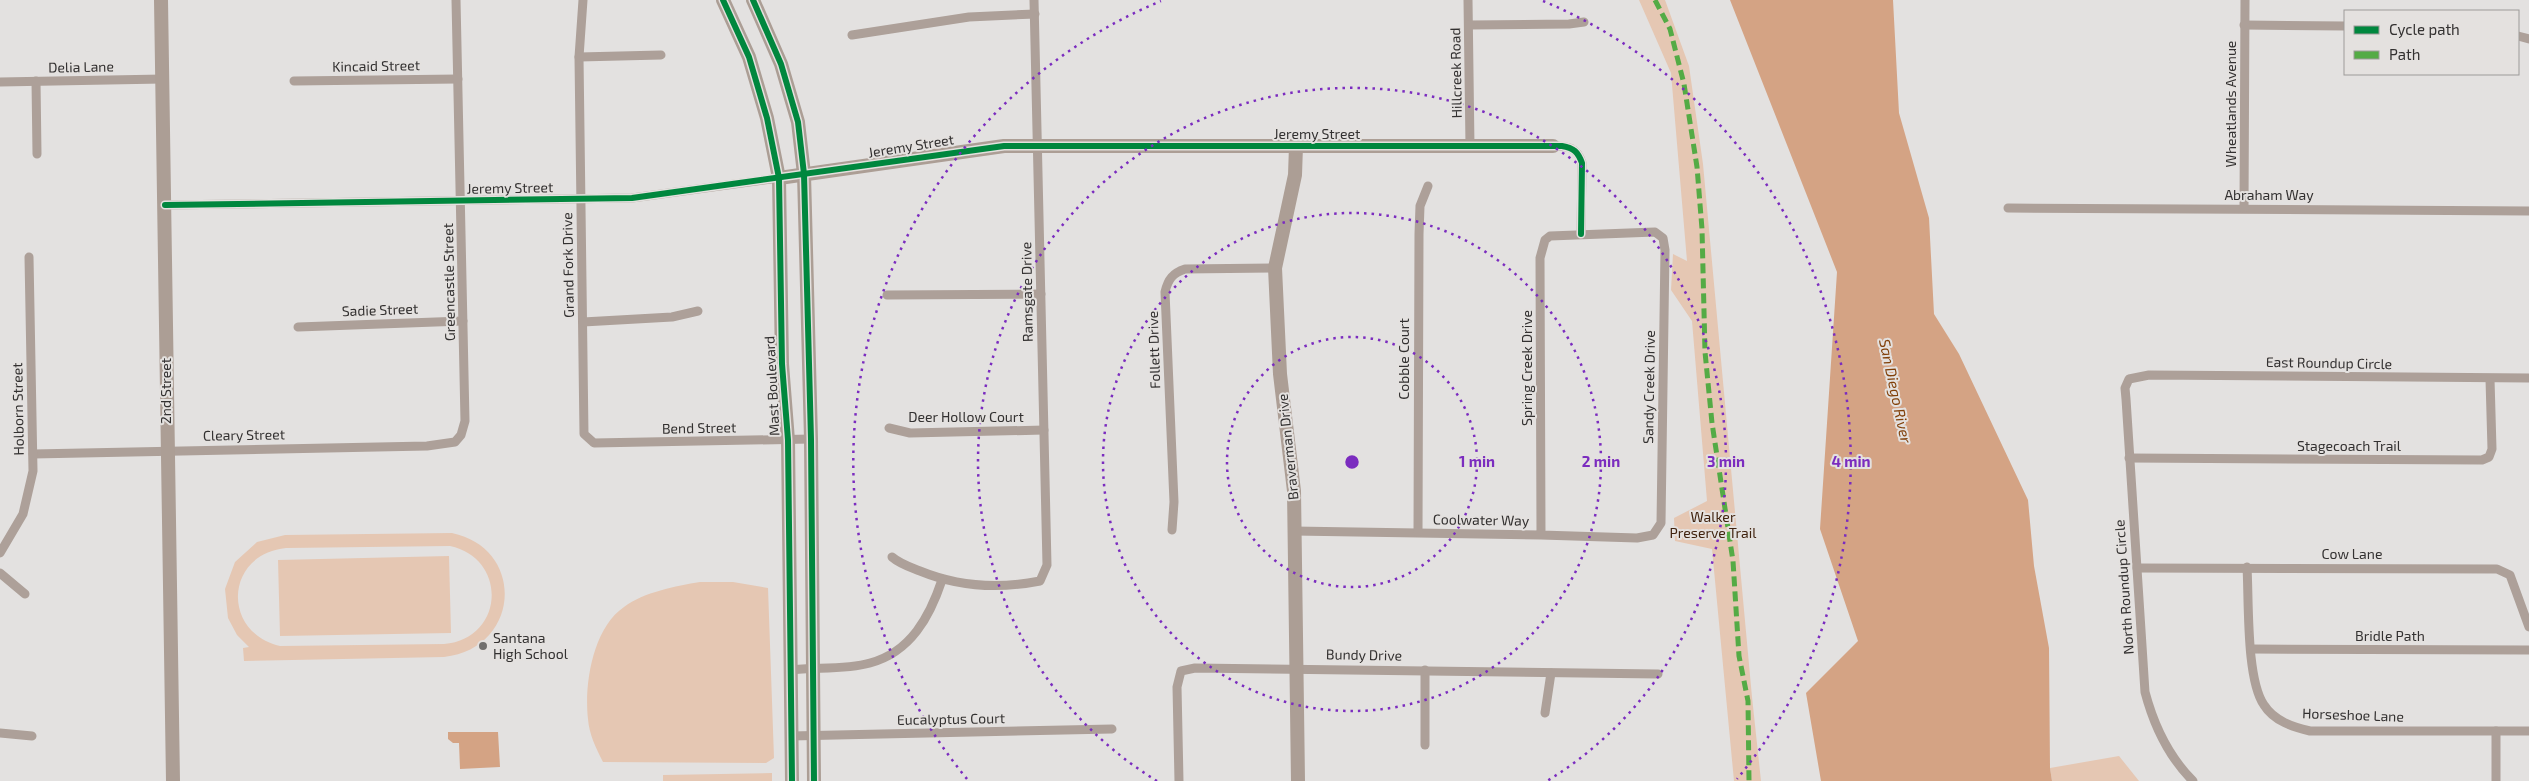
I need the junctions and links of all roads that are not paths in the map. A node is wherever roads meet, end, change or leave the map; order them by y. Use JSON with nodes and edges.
{"nodes":[{"id":1,"x":161,"y":0,"type":"edge"},
{"id":2,"x":456,"y":0,"type":"edge"},
{"id":3,"x":583,"y":0,"type":"edge"},
{"id":4,"x":723,"y":0,"type":"edge"},
{"id":5,"x":753,"y":0,"type":"edge"},
{"id":6,"x":1034,"y":0,"type":"edge"},
{"id":7,"x":1468,"y":0,"type":"edge"},
{"id":8,"x":2245,"y":0,"type":"edge"},
{"id":9,"x":1035,"y":14,"type":"junction"},
{"id":10,"x":1584,"y":22,"type":"dead end"},
{"id":11,"x":1469,"y":25,"type":"junction"},
{"id":12,"x":2244,"y":25,"type":"junction"},
{"id":13,"x":2344,"y":26,"type":"edge"},
{"id":14,"x":852,"y":35,"type":"dead end"},
{"id":15,"x":661,"y":55,"type":"dead end"},
{"id":16,"x":579,"y":57,"type":"junction"},
{"id":17,"x":163,"y":79,"type":"junction"},
{"id":18,"x":458,"y":79,"type":"junction"},
{"id":19,"x":36,"y":81,"type":"junction"},
{"id":20,"x":294,"y":81,"type":"dead end"},
{"id":21,"x":0,"y":82,"type":"edge"},
{"id":22,"x":1038,"y":145,"type":"junction"},
{"id":23,"x":1296,"y":146,"type":"junction"},
{"id":24,"x":1470,"y":146,"type":"junction"},
{"id":25,"x":1552,"y":146,"type":"joint"},
{"id":26,"x":38,"y":154,"type":"dead end"},
{"id":27,"x":804,"y":174,"type":"junction"},
{"id":28,"x":779,"y":178,"type":"junction"},
{"id":29,"x":1428,"y":186,"type":"dead end"},
{"id":30,"x":581,"y":200,"type":"junction"},
{"id":31,"x":462,"y":201,"type":"junction"},
{"id":32,"x":165,"y":205,"type":"junction"},
{"id":33,"x":2008,"y":208,"type":"dead end"},
{"id":34,"x":2244,"y":208,"type":"junction"},
{"id":35,"x":2529,"y":211,"type":"edge"},
{"id":36,"x":1581,"y":234,"type":"junction"},
{"id":37,"x":29,"y":257,"type":"dead end"},
{"id":38,"x":1275,"y":268,"type":"junction"},
{"id":39,"x":887,"y":294,"type":"dead end"},
{"id":40,"x":1041,"y":294,"type":"junction"},
{"id":41,"x":698,"y":311,"type":"dead end"},
{"id":42,"x":463,"y":321,"type":"junction"},
{"id":43,"x":583,"y":322,"type":"junction"},
{"id":44,"x":298,"y":327,"type":"dead end"},
{"id":45,"x":2529,"y":378,"type":"edge"},
{"id":46,"x":2129,"y":379,"type":"joint"},
{"id":47,"x":2490,"y":379,"type":"junction"},
{"id":48,"x":889,"y":428,"type":"dead end"},
{"id":49,"x":1044,"y":430,"type":"junction"},
{"id":50,"x":589,"y":439,"type":"joint"},
{"id":51,"x":811,"y":439,"type":"junction"},
{"id":52,"x":788,"y":440,"type":"junction"},
{"id":53,"x":455,"y":442,"type":"joint"},
{"id":54,"x":167,"y":450,"type":"junction"},
{"id":55,"x":33,"y":454,"type":"junction"},
{"id":56,"x":2129,"y":458,"type":"junction"},
{"id":57,"x":1661,"y":523,"type":"joint"},
{"id":58,"x":1172,"y":530,"type":"dead end"},
{"id":59,"x":1294,"y":531,"type":"junction"},
{"id":60,"x":1418,"y":532,"type":"junction"},
{"id":61,"x":1541,"y":535,"type":"junction"},
{"id":62,"x":0,"y":553,"type":"edge"},
{"id":63,"x":892,"y":557,"type":"dead end"},
{"id":64,"x":2247,"y":567,"type":"junction"},
{"id":65,"x":2137,"y":568,"type":"junction"},
{"id":66,"x":0,"y":573,"type":"edge"},
{"id":67,"x":942,"y":580,"type":"junction"},
{"id":68,"x":25,"y":594,"type":"dead end"},
{"id":69,"x":2529,"y":627,"type":"edge"},
{"id":70,"x":2251,"y":648,"type":"junction"},
{"id":71,"x":2529,"y":650,"type":"edge"},
{"id":72,"x":814,"y":668,"type":"junction"},
{"id":73,"x":1297,"y":668,"type":"junction"},
{"id":74,"x":790,"y":670,"type":"junction"},
{"id":75,"x":1425,"y":670,"type":"junction"},
{"id":76,"x":1551,"y":673,"type":"junction"},
{"id":77,"x":1658,"y":674,"type":"dead end"},
{"id":78,"x":1545,"y":713,"type":"dead end"},
{"id":79,"x":1112,"y":729,"type":"dead end"},
{"id":80,"x":2496,"y":731,"type":"junction"},
{"id":81,"x":2529,"y":731,"type":"edge"},
{"id":82,"x":0,"y":733,"type":"edge"},
{"id":83,"x":813,"y":735,"type":"junction"},
{"id":84,"x":32,"y":736,"type":"dead end"},
{"id":85,"x":791,"y":736,"type":"junction"},
{"id":86,"x":1425,"y":745,"type":"dead end"},
{"id":87,"x":173,"y":781,"type":"edge"},
{"id":88,"x":792,"y":781,"type":"edge"},
{"id":89,"x":814,"y":781,"type":"edge"},
{"id":90,"x":1179,"y":781,"type":"edge"},
{"id":91,"x":1298,"y":781,"type":"edge"},
{"id":92,"x":2193,"y":781,"type":"edge"},
{"id":93,"x":2496,"y":781,"type":"edge"}],
"edges":[{"from":1,"to":17,"type":"street","name":"2nd Street"},
{"from":2,"to":18,"type":"street","name":"Greencastle Street"},
{"from":3,"to":16,"type":"street","name":"Grand Fork Drive"},
{"from":4,"to":28,"type":"street","name":"Mast Boulevard"},
{"from":5,"to":27,"type":"street"},
{"from":6,"to":9,"type":"street","name":"Ramsgate Drive"},
{"from":7,"to":11,"type":"street","name":"Hillcreek Road"},
{"from":8,"to":12,"type":"street","name":"Wheatlands Avenue"},
{"from":9,"to":14,"type":"street"},
{"from":9,"to":22,"type":"street","name":"Ramsgate Drive"},
{"from":10,"to":11,"type":"street"},
{"from":11,"to":24,"type":"street","name":"Hillcreek Road"},
{"from":12,"to":13,"type":"street"},
{"from":12,"to":34,"type":"street","name":"Wheatlands Avenue"},
{"from":15,"to":16,"type":"street"},
{"from":16,"to":30,"type":"street","name":"Grand Fork Drive"},
{"from":17,"to":19,"type":"street","name":"Delia Lane"},
{"from":17,"to":32,"type":"street","name":"2nd Street"},
{"from":18,"to":20,"type":"street","name":"Kincaid Street"},
{"from":18,"to":31,"type":"street","name":"Greencastle Street"},
{"from":19,"to":21,"type":"street","name":"Delia Lane"},
{"from":19,"to":26,"type":"street"},
{"from":22,"to":23,"type":"street","name":"Jeremy Street"},
{"from":22,"to":27,"type":"street","name":"Jeremy Street"},
{"from":22,"to":40,"type":"street","name":"Ramsgate Drive"},
{"from":23,"to":24,"type":"street","name":"Jeremy Street"},
{"from":23,"to":38,"type":"street","name":"Braverman Drive"},
{"from":24,"to":25,"type":"street","name":"Jeremy Street"},
{"from":25,"to":36,"type":"street","name":"Jeremy Street"},
{"from":27,"to":28,"type":"street","name":"Jeremy Street"},
{"from":27,"to":51,"type":"street"},
{"from":28,"to":30,"type":"street","name":"Jeremy Street"},
{"from":28,"to":52,"type":"street","name":"Mast Boulevard"},
{"from":29,"to":60,"type":"street","name":"Cobble Court"},
{"from":30,"to":31,"type":"street","name":"Jeremy Street"},
{"from":30,"to":43,"type":"street","name":"Grand Fork Drive"},
{"from":31,"to":32,"type":"street","name":"Jeremy Street"},
{"from":31,"to":42,"type":"street","name":"Greencastle Street"},
{"from":32,"to":54,"type":"street","name":"2nd Street"},
{"from":33,"to":34,"type":"street","name":"Abraham Way"},
{"from":34,"to":35,"type":"street","name":"Abraham Way"},
{"from":36,"to":57,"type":"street","name":"Sandy Creek Drive"},
{"from":36,"to":61,"type":"street","name":"Spring Creek Drive"},
{"from":37,"to":55,"type":"street","name":"Holborn Street"},
{"from":38,"to":58,"type":"street","name":"Follett Drive"},
{"from":38,"to":59,"type":"street","name":"Braverman Drive"},
{"from":39,"to":40,"type":"street"},
{"from":40,"to":49,"type":"street","name":"Ramsgate Drive"},
{"from":41,"to":43,"type":"street"},
{"from":42,"to":44,"type":"street","name":"Sadie Street"},
{"from":42,"to":53,"type":"street","name":"Greencastle Street"},
{"from":43,"to":50,"type":"street","name":"Grand Fork Drive"},
{"from":45,"to":47,"type":"street","name":"East Roundup Circle"},
{"from":46,"to":47,"type":"street","name":"East Roundup Circle"},
{"from":46,"to":56,"type":"street","name":"North Roundup Circle"},
{"from":47,"to":56,"type":"street","name":"Stagecoach Trail"},
{"from":48,"to":49,"type":"street","name":"Deer Hollow Court"},
{"from":49,"to":67,"type":"street","name":"Ramsgate Drive"},
{"from":50,"to":52,"type":"street","name":"Bend Street"},
{"from":51,"to":52,"type":"street","name":"Bend Street"},
{"from":51,"to":72,"type":"street"},
{"from":52,"to":74,"type":"street","name":"Mast Boulevard"},
{"from":53,"to":54,"type":"street","name":"Cleary Street"},
{"from":54,"to":55,"type":"street","name":"Cleary Street"},
{"from":54,"to":87,"type":"street","name":"2nd Street"},
{"from":55,"to":62,"type":"street","name":"Holborn Street"},
{"from":56,"to":65,"type":"street","name":"North Roundup Circle"},
{"from":57,"to":61,"type":"street","name":"Coolwater Way"},
{"from":59,"to":60,"type":"street","name":"Coolwater Way"},
{"from":59,"to":73,"type":"street","name":"Braverman Drive"},
{"from":60,"to":61,"type":"street","name":"Coolwater Way"},
{"from":63,"to":67,"type":"street"},
{"from":64,"to":65,"type":"street","name":"Cow Lane"},
{"from":64,"to":69,"type":"street","name":"Cow Lane"},
{"from":64,"to":70,"type":"street","name":"Horseshoe Lane"},
{"from":65,"to":92,"type":"street","name":"North Roundup Circle"},
{"from":66,"to":68,"type":"street"},
{"from":67,"to":72,"type":"street"},
{"from":70,"to":71,"type":"street","name":"Bridle Path"},
{"from":70,"to":80,"type":"street","name":"Horseshoe Lane"},
{"from":72,"to":74,"type":"street"},
{"from":72,"to":83,"type":"street"},
{"from":73,"to":75,"type":"street","name":"Bundy Drive"},
{"from":73,"to":90,"type":"street","name":"Bundy Drive"},
{"from":73,"to":91,"type":"street","name":"Braverman Drive"},
{"from":74,"to":85,"type":"street","name":"Mast Boulevard"},
{"from":75,"to":76,"type":"street","name":"Bundy Drive"},
{"from":75,"to":86,"type":"street"},
{"from":76,"to":77,"type":"street","name":"Bundy Drive"},
{"from":76,"to":78,"type":"street"},
{"from":79,"to":83,"type":"street","name":"Eucalyptus Court"},
{"from":80,"to":81,"type":"street","name":"Horseshoe Lane"},
{"from":80,"to":93,"type":"street"},
{"from":82,"to":84,"type":"street"},
{"from":83,"to":85,"type":"street","name":"Eucalyptus Court"},
{"from":83,"to":89,"type":"street"},
{"from":85,"to":88,"type":"street","name":"Mast Boulevard"}]}
